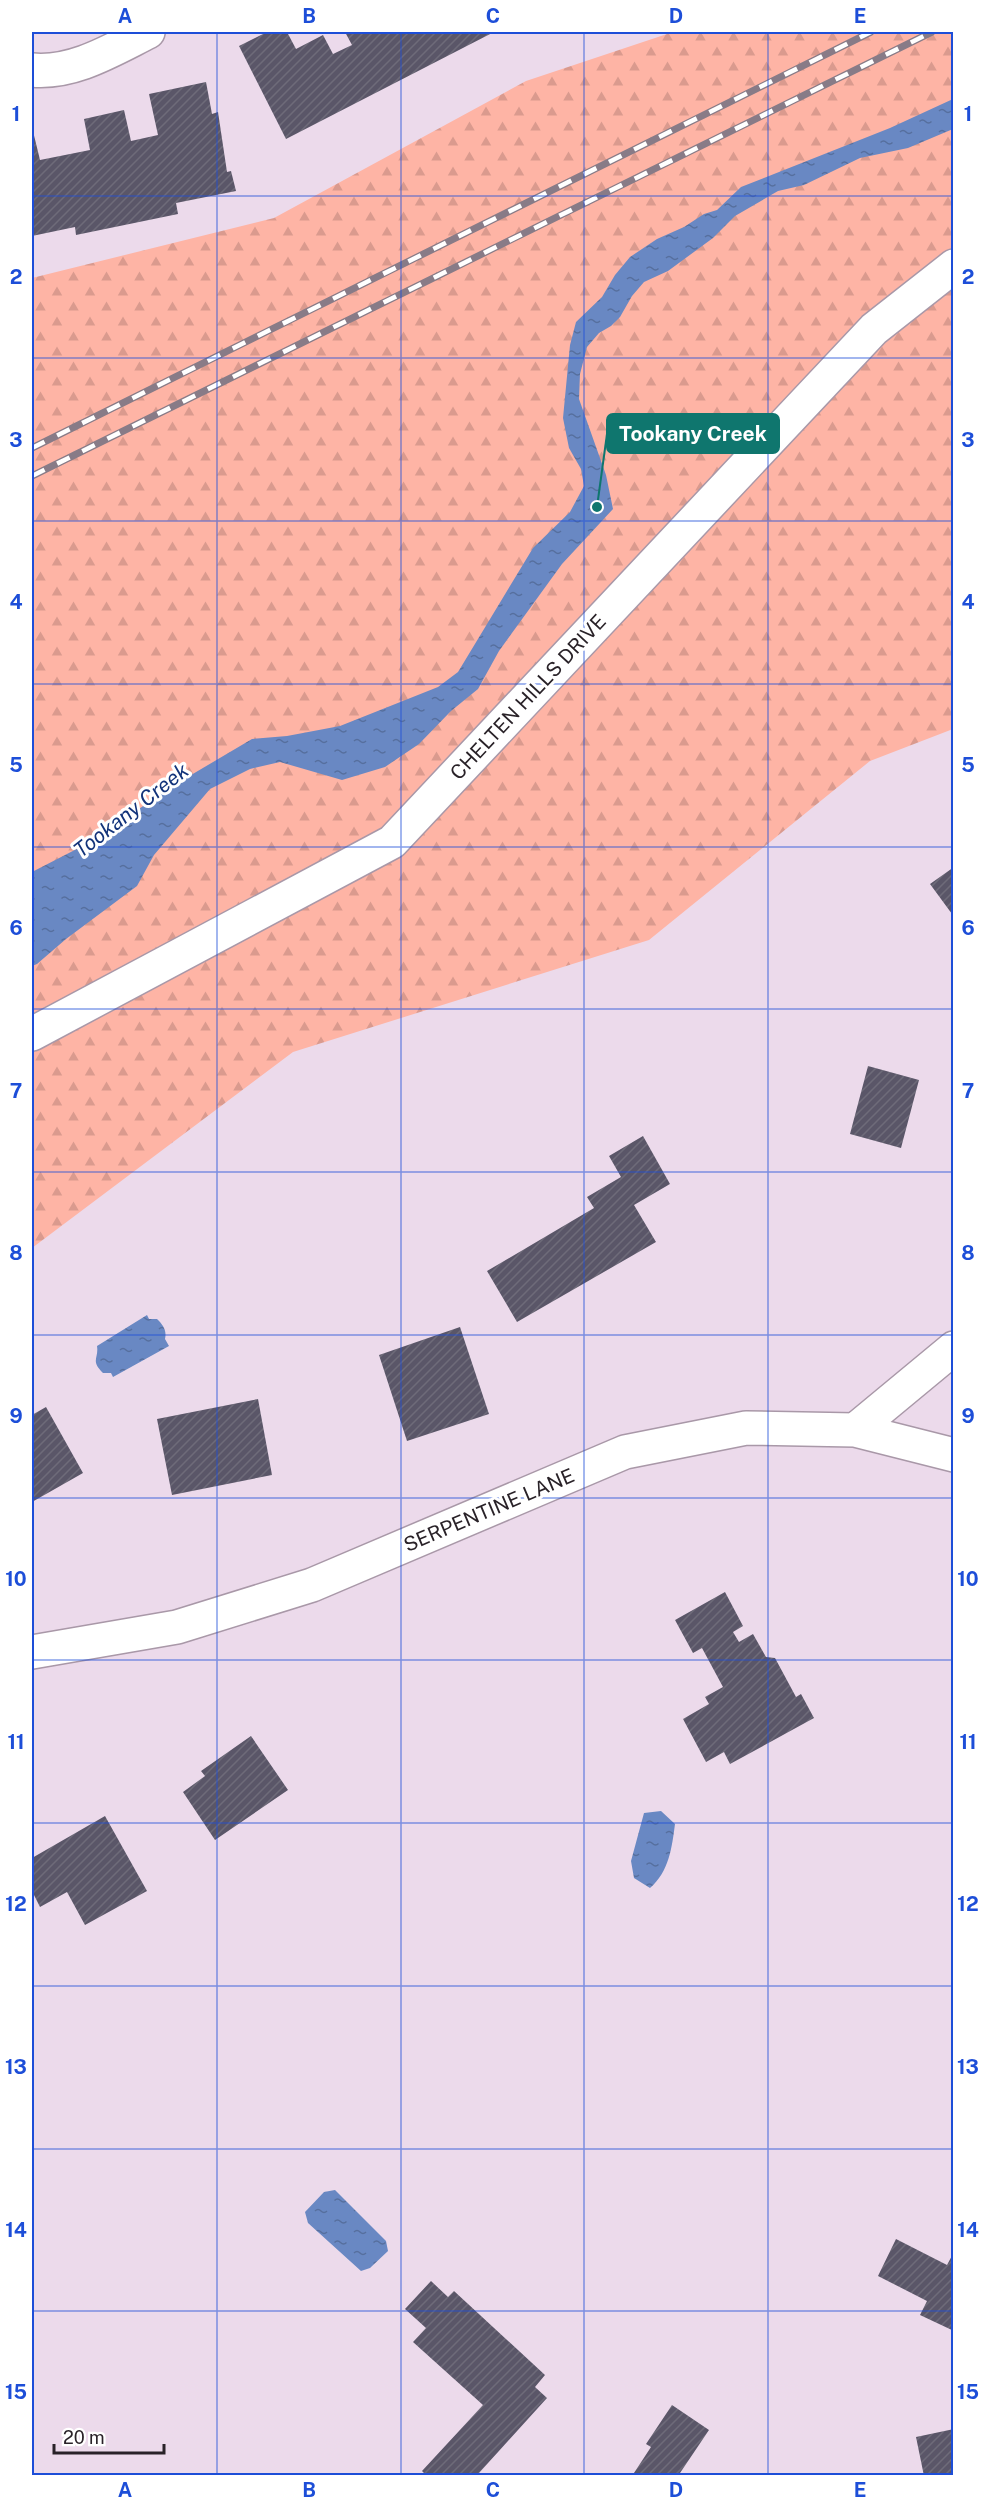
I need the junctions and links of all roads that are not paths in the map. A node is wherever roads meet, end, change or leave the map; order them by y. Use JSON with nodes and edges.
{"nodes":[{"id":1,"x":148,"y":32,"type":"edge"},
{"id":2,"x":32,"y":70,"type":"edge"},
{"id":3,"x":954,"y":266,"type":"edge"},
{"id":4,"x":32,"y":1034,"type":"edge"},
{"id":5,"x":954,"y":1348,"type":"edge"},
{"id":6,"x":855,"y":1430,"type":"junction"},
{"id":7,"x":954,"y":1455,"type":"edge"},
{"id":8,"x":32,"y":1652,"type":"edge"}],
"edges":[{"from":1,"to":2,"type":"street"},
{"from":3,"to":4,"type":"street","name":"CHELTEN HILLS DRIVE"},
{"from":5,"to":6,"type":"street"},
{"from":6,"to":7,"type":"street","name":"SERPENTINE LANE"},
{"from":6,"to":8,"type":"street","name":"SERPENTINE LANE"}]}
